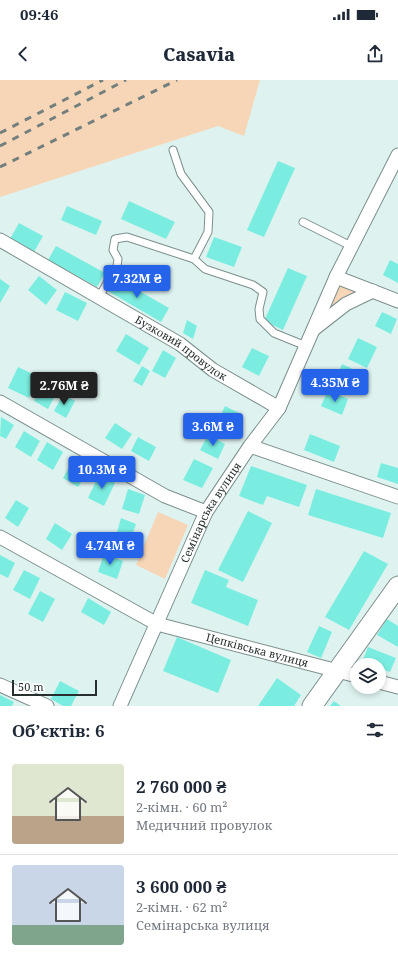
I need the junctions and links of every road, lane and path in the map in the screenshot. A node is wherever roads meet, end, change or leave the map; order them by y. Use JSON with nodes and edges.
{"nodes":[{"id":1,"x":173,"y":150,"type":"dead end"},
{"id":2,"x":398,"y":155,"type":"edge"},
{"id":3,"x":303,"y":222,"type":"dead end"},
{"id":4,"x":0,"y":240,"type":"edge"},
{"id":5,"x":351,"y":246,"type":"junction"},
{"id":6,"x":194,"y":259,"type":"junction"},
{"id":7,"x":336,"y":277,"type":"junction"},
{"id":8,"x":373,"y":291,"type":"junction"},
{"id":9,"x":98,"y":297,"type":"junction"},
{"id":10,"x":398,"y":301,"type":"edge"},
{"id":11,"x":313,"y":330,"type":"junction"},
{"id":12,"x":306,"y":346,"type":"junction"},
{"id":13,"x":0,"y":402,"type":"edge"},
{"id":14,"x":279,"y":408,"type":"junction"},
{"id":15,"x":250,"y":446,"type":"junction"},
{"id":16,"x":398,"y":497,"type":"edge"},
{"id":17,"x":206,"y":512,"type":"junction"},
{"id":18,"x":0,"y":537,"type":"edge"},
{"id":19,"x":398,"y":586,"type":"edge"},
{"id":20,"x":157,"y":624,"type":"junction"},
{"id":21,"x":337,"y":671,"type":"junction"},
{"id":22,"x":350,"y":674,"type":"edge"},
{"id":23,"x":386,"y":683,"type":"edge"},
{"id":24,"x":0,"y":685,"type":"edge"},
{"id":25,"x":398,"y":686,"type":"edge"},
{"id":26,"x":47,"y":706,"type":"edge"},
{"id":27,"x":120,"y":706,"type":"edge"},
{"id":28,"x":312,"y":706,"type":"edge"}],
"edges":[{"from":1,"to":6,"type":"lane"},
{"from":2,"to":5,"type":"street","name":"Семінарська вулиця"},
{"from":3,"to":5,"type":"lane"},
{"from":4,"to":9,"type":"street","name":"Бузковий провулок"},
{"from":5,"to":7,"type":"street","name":"Семінарська вулиця"},
{"from":6,"to":9,"type":"lane"},
{"from":6,"to":12,"type":"lane"},
{"from":7,"to":8,"type":"street"},
{"from":7,"to":11,"type":"street","name":"Семінарська вулиця"},
{"from":8,"to":10,"type":"street"},
{"from":8,"to":11,"type":"street"},
{"from":9,"to":14,"type":"street","name":"Бузковий провулок"},
{"from":11,"to":12,"type":"street","name":"Семінарська вулиця"},
{"from":12,"to":14,"type":"street","name":"Семінарська вулиця"},
{"from":13,"to":17,"type":"street"},
{"from":14,"to":15,"type":"street","name":"Семінарська вулиця"},
{"from":15,"to":16,"type":"street"},
{"from":15,"to":17,"type":"street","name":"Семінарська вулиця"},
{"from":17,"to":20,"type":"street","name":"Семінарська вулиця"},
{"from":18,"to":20,"type":"street","name":"Цепківська вулиця"},
{"from":19,"to":21,"type":"street"},
{"from":20,"to":21,"type":"street","name":"Цепківська вулиця"},
{"from":20,"to":27,"type":"street","name":"Семінарська вулиця"},
{"from":21,"to":22,"type":"street","name":"Цепківська вулиця"},
{"from":21,"to":28,"type":"street"},
{"from":23,"to":25,"type":"street"},
{"from":24,"to":26,"type":"street"}]}
